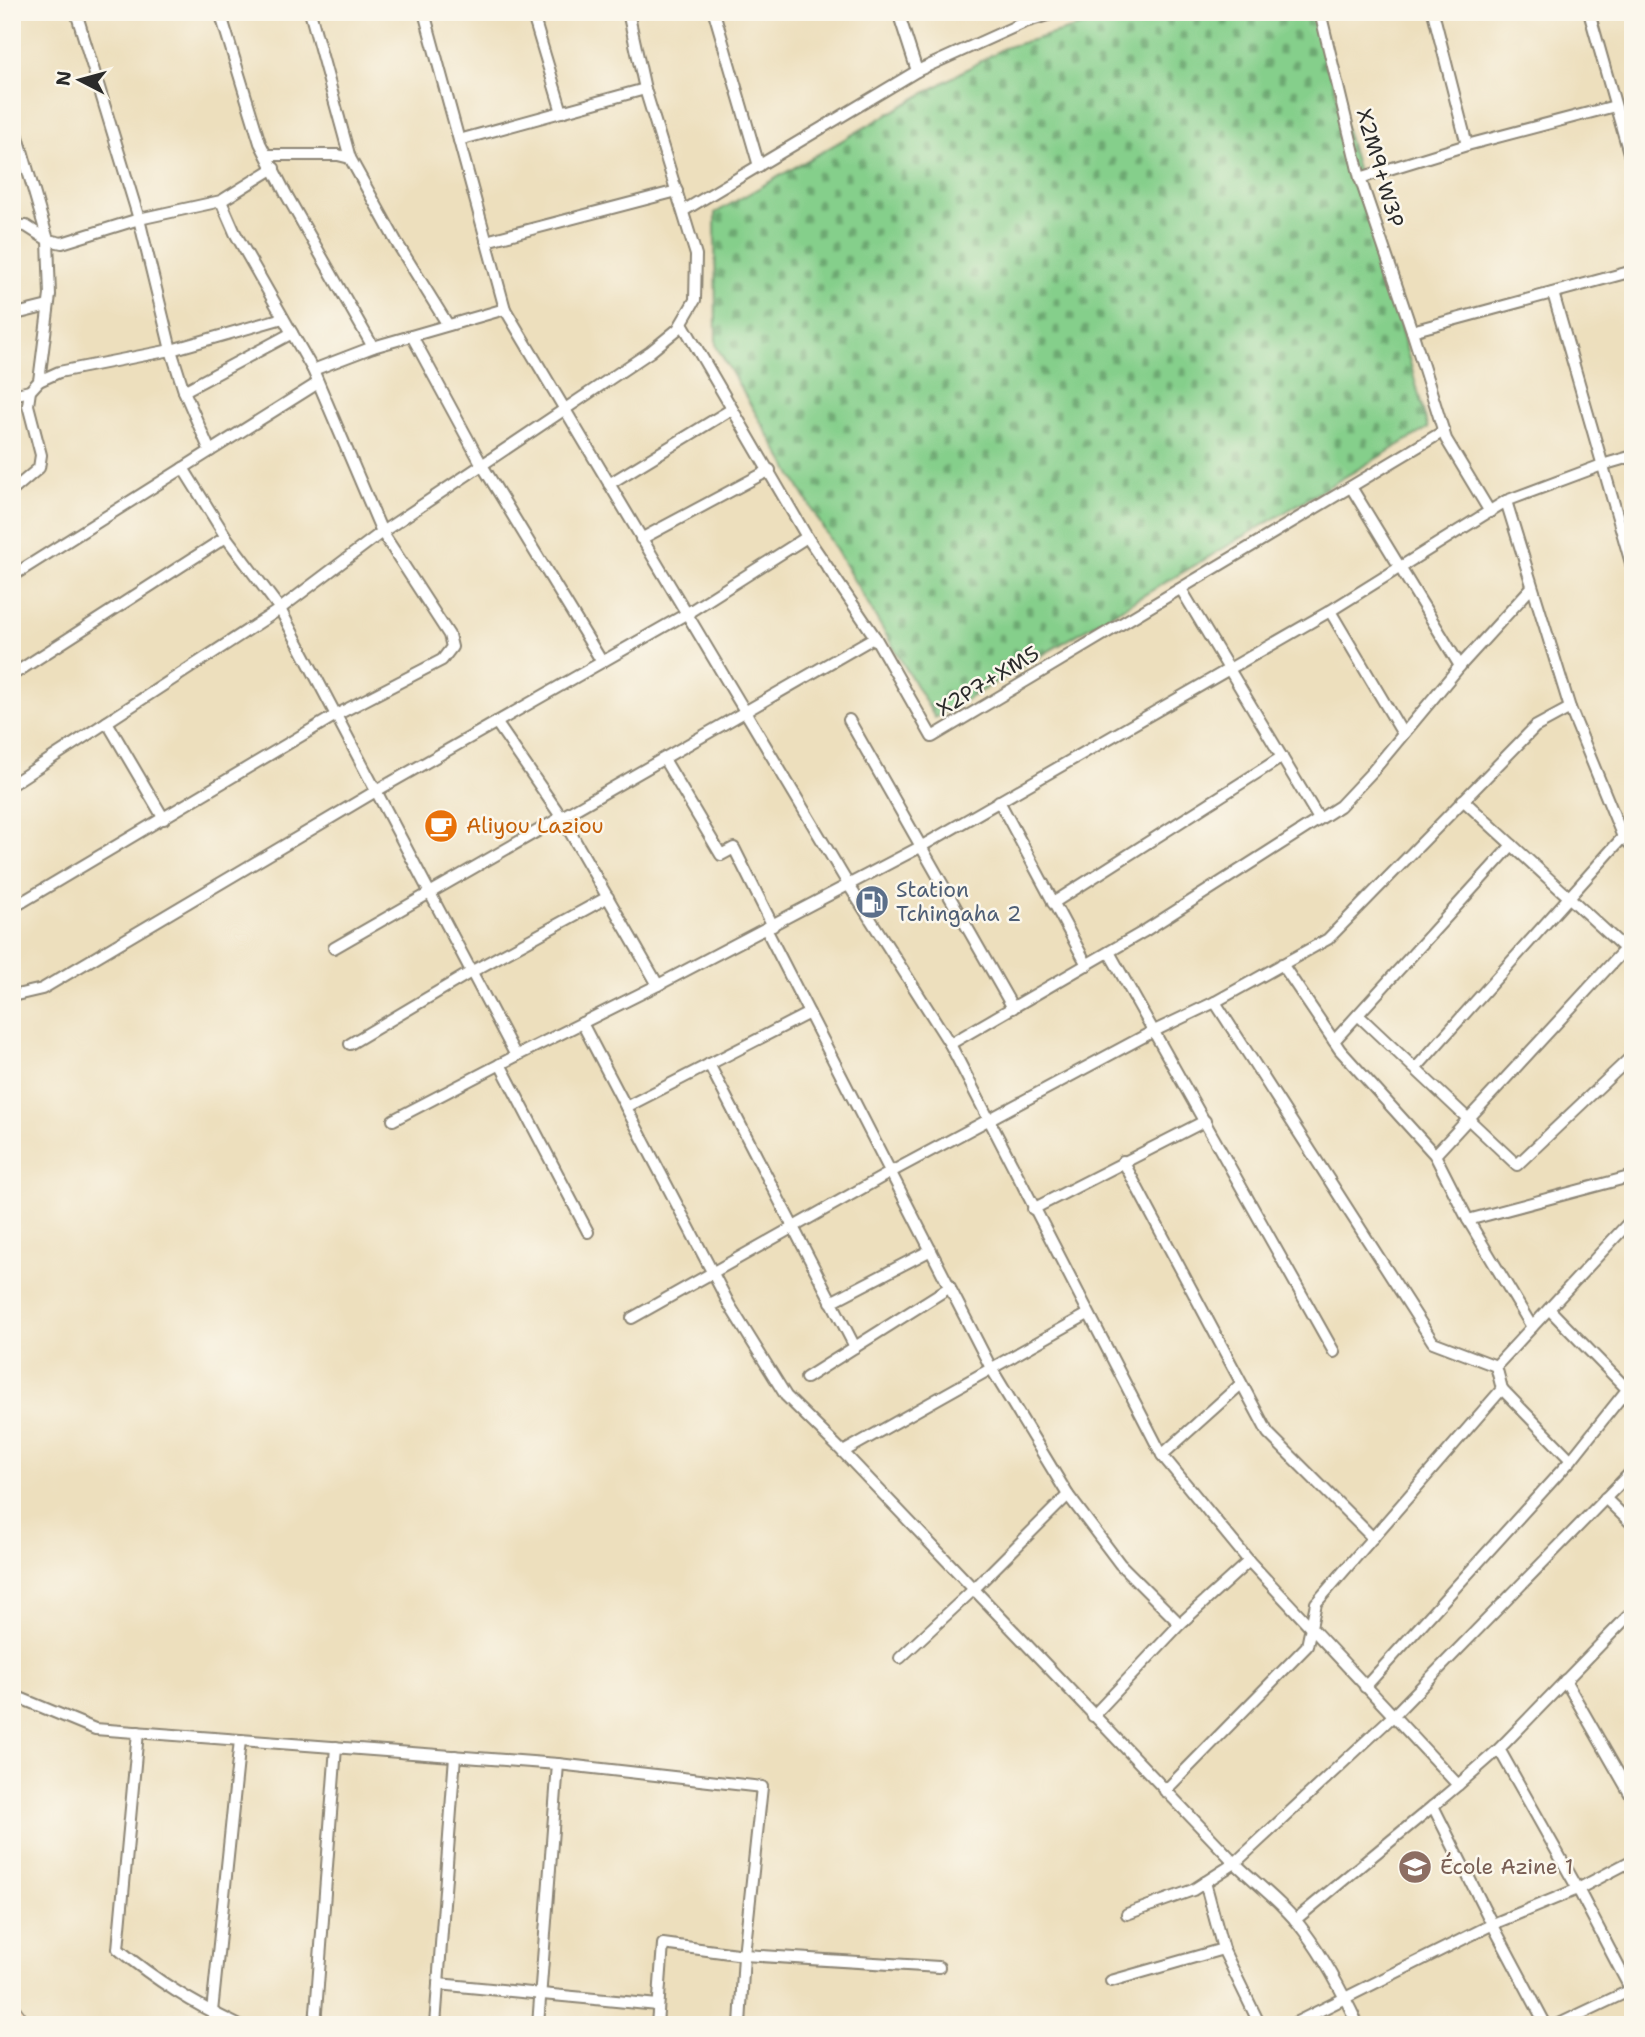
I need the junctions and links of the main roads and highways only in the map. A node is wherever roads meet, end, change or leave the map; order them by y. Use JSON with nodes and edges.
{"nodes":[{"id":1,"x":12,"y":2010,"type":"edge"},
{"id":2,"x":23,"y":2025,"type":"edge"}],
"edges":[{"from":1,"to":2,"type":"main road"}]}
